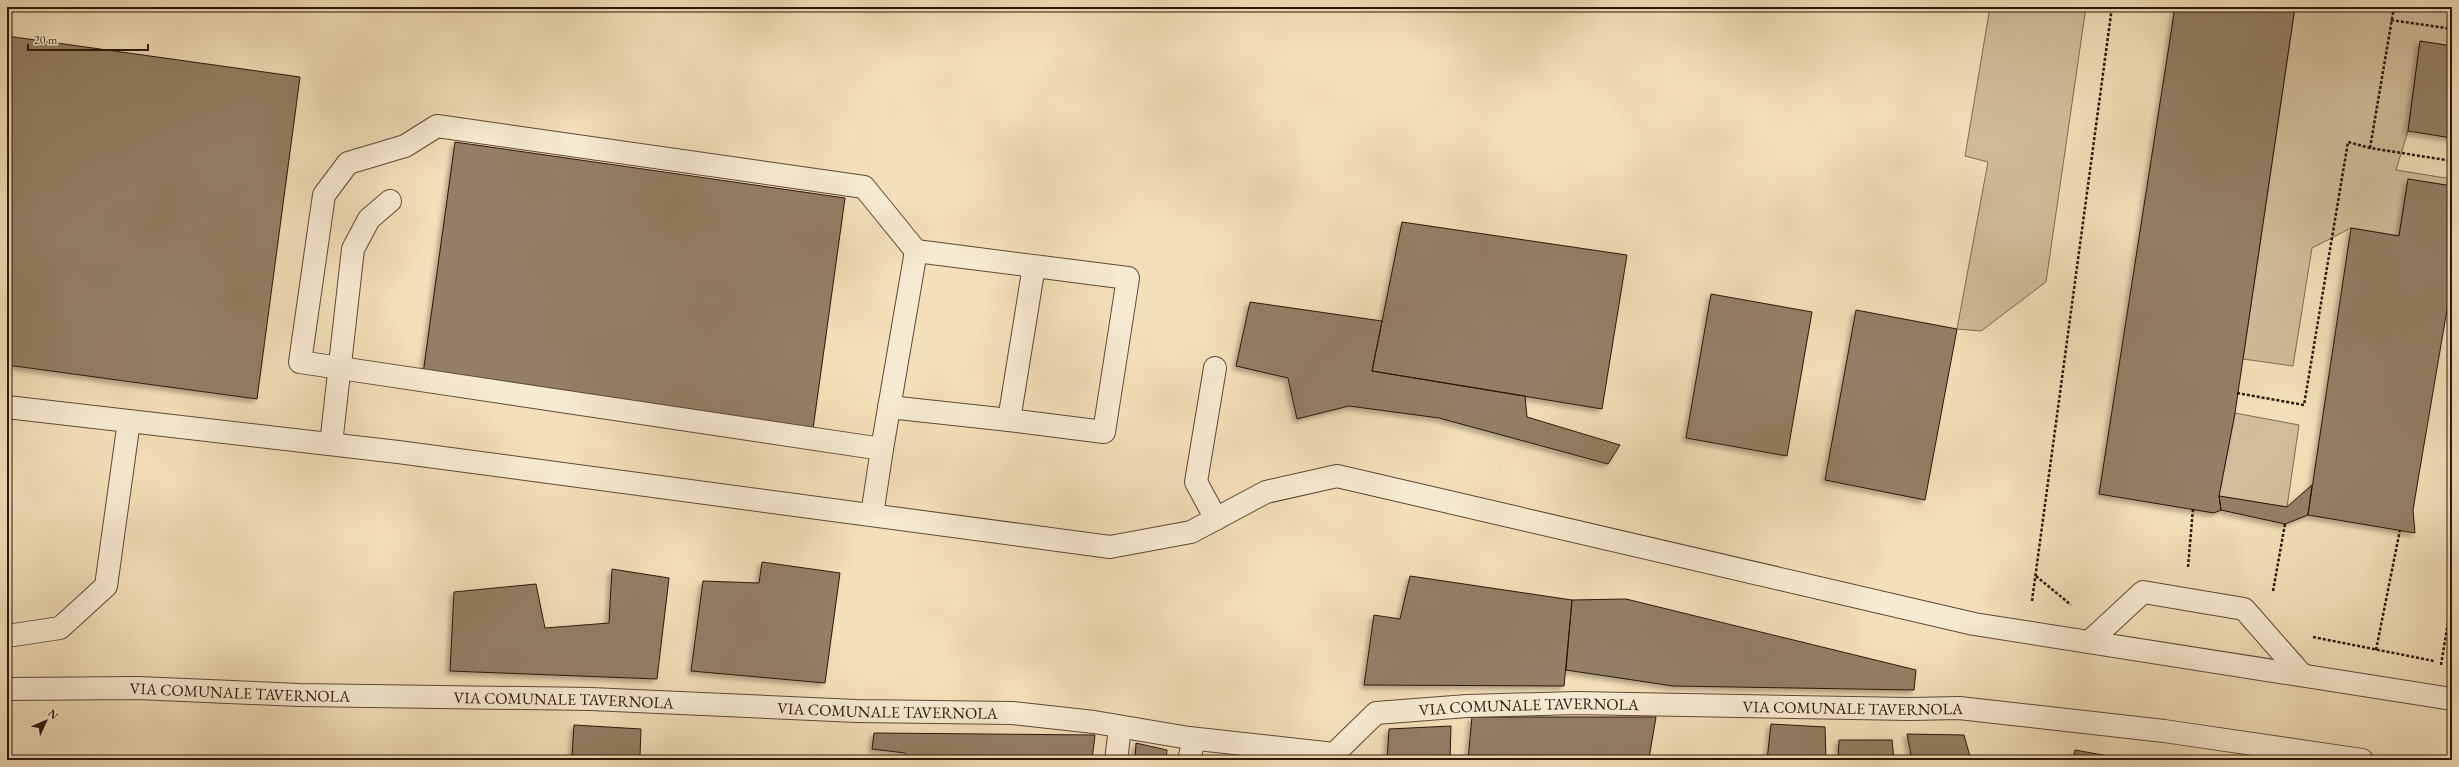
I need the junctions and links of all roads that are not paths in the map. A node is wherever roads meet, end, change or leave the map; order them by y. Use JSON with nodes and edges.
{"nodes":[{"id":1,"x":390,"y":201,"type":"dead end"},
{"id":2,"x":916,"y":251,"type":"junction"},
{"id":3,"x":1034,"y":266,"type":"junction"},
{"id":4,"x":1215,"y":368,"type":"dead end"},
{"id":5,"x":339,"y":369,"type":"junction"},
{"id":6,"x":7,"y":407,"type":"edge"},
{"id":7,"x":889,"y":407,"type":"junction"},
{"id":8,"x":1009,"y":420,"type":"junction"},
{"id":9,"x":129,"y":421,"type":"junction"},
{"id":10,"x":331,"y":444,"type":"junction"},
{"id":11,"x":882,"y":449,"type":"junction"},
{"id":12,"x":872,"y":515,"type":"junction"},
{"id":13,"x":1216,"y":519,"type":"junction"},
{"id":14,"x":7,"y":636,"type":"edge"},
{"id":15,"x":2089,"y":642,"type":"junction"},
{"id":16,"x":2302,"y":675,"type":"junction"},
{"id":17,"x":7,"y":689,"type":"edge"},
{"id":18,"x":2444,"y":698,"type":"edge"},
{"id":19,"x":1120,"y":728,"type":"junction"},
{"id":20,"x":1194,"y":739,"type":"junction"},
{"id":21,"x":1353,"y":750,"type":"edge"},
{"id":22,"x":1116,"y":760,"type":"edge"},
{"id":23,"x":1189,"y":760,"type":"edge"},
{"id":24,"x":2362,"y":760,"type":"edge"}],
"edges":[{"from":1,"to":5,"type":"street"},
{"from":2,"to":3,"type":"street"},
{"from":2,"to":5,"type":"street"},
{"from":2,"to":7,"type":"street"},
{"from":3,"to":8,"type":"street"},
{"from":3,"to":8,"type":"street"},
{"from":4,"to":13,"type":"street"},
{"from":5,"to":10,"type":"street"},
{"from":5,"to":11,"type":"street"},
{"from":6,"to":9,"type":"street"},
{"from":7,"to":8,"type":"street"},
{"from":7,"to":11,"type":"street"},
{"from":9,"to":10,"type":"street"},
{"from":9,"to":14,"type":"street"},
{"from":10,"to":12,"type":"street"},
{"from":11,"to":12,"type":"street"},
{"from":12,"to":13,"type":"street"},
{"from":13,"to":15,"type":"street"},
{"from":15,"to":16,"type":"street"},
{"from":15,"to":16,"type":"street"},
{"from":16,"to":18,"type":"street"},
{"from":17,"to":19,"type":"street","name":"VIA COMUNALE TAVERNOLA"},
{"from":19,"to":20,"type":"street","name":"VIA COMUNALE TAVERNOLA"},
{"from":19,"to":22,"type":"street"},
{"from":20,"to":21,"type":"street","name":"VIA COMUNALE TAVERNOLA"},
{"from":20,"to":23,"type":"street"},
{"from":21,"to":24,"type":"street","name":"VIA COMUNALE TAVERNOLA"}]}
